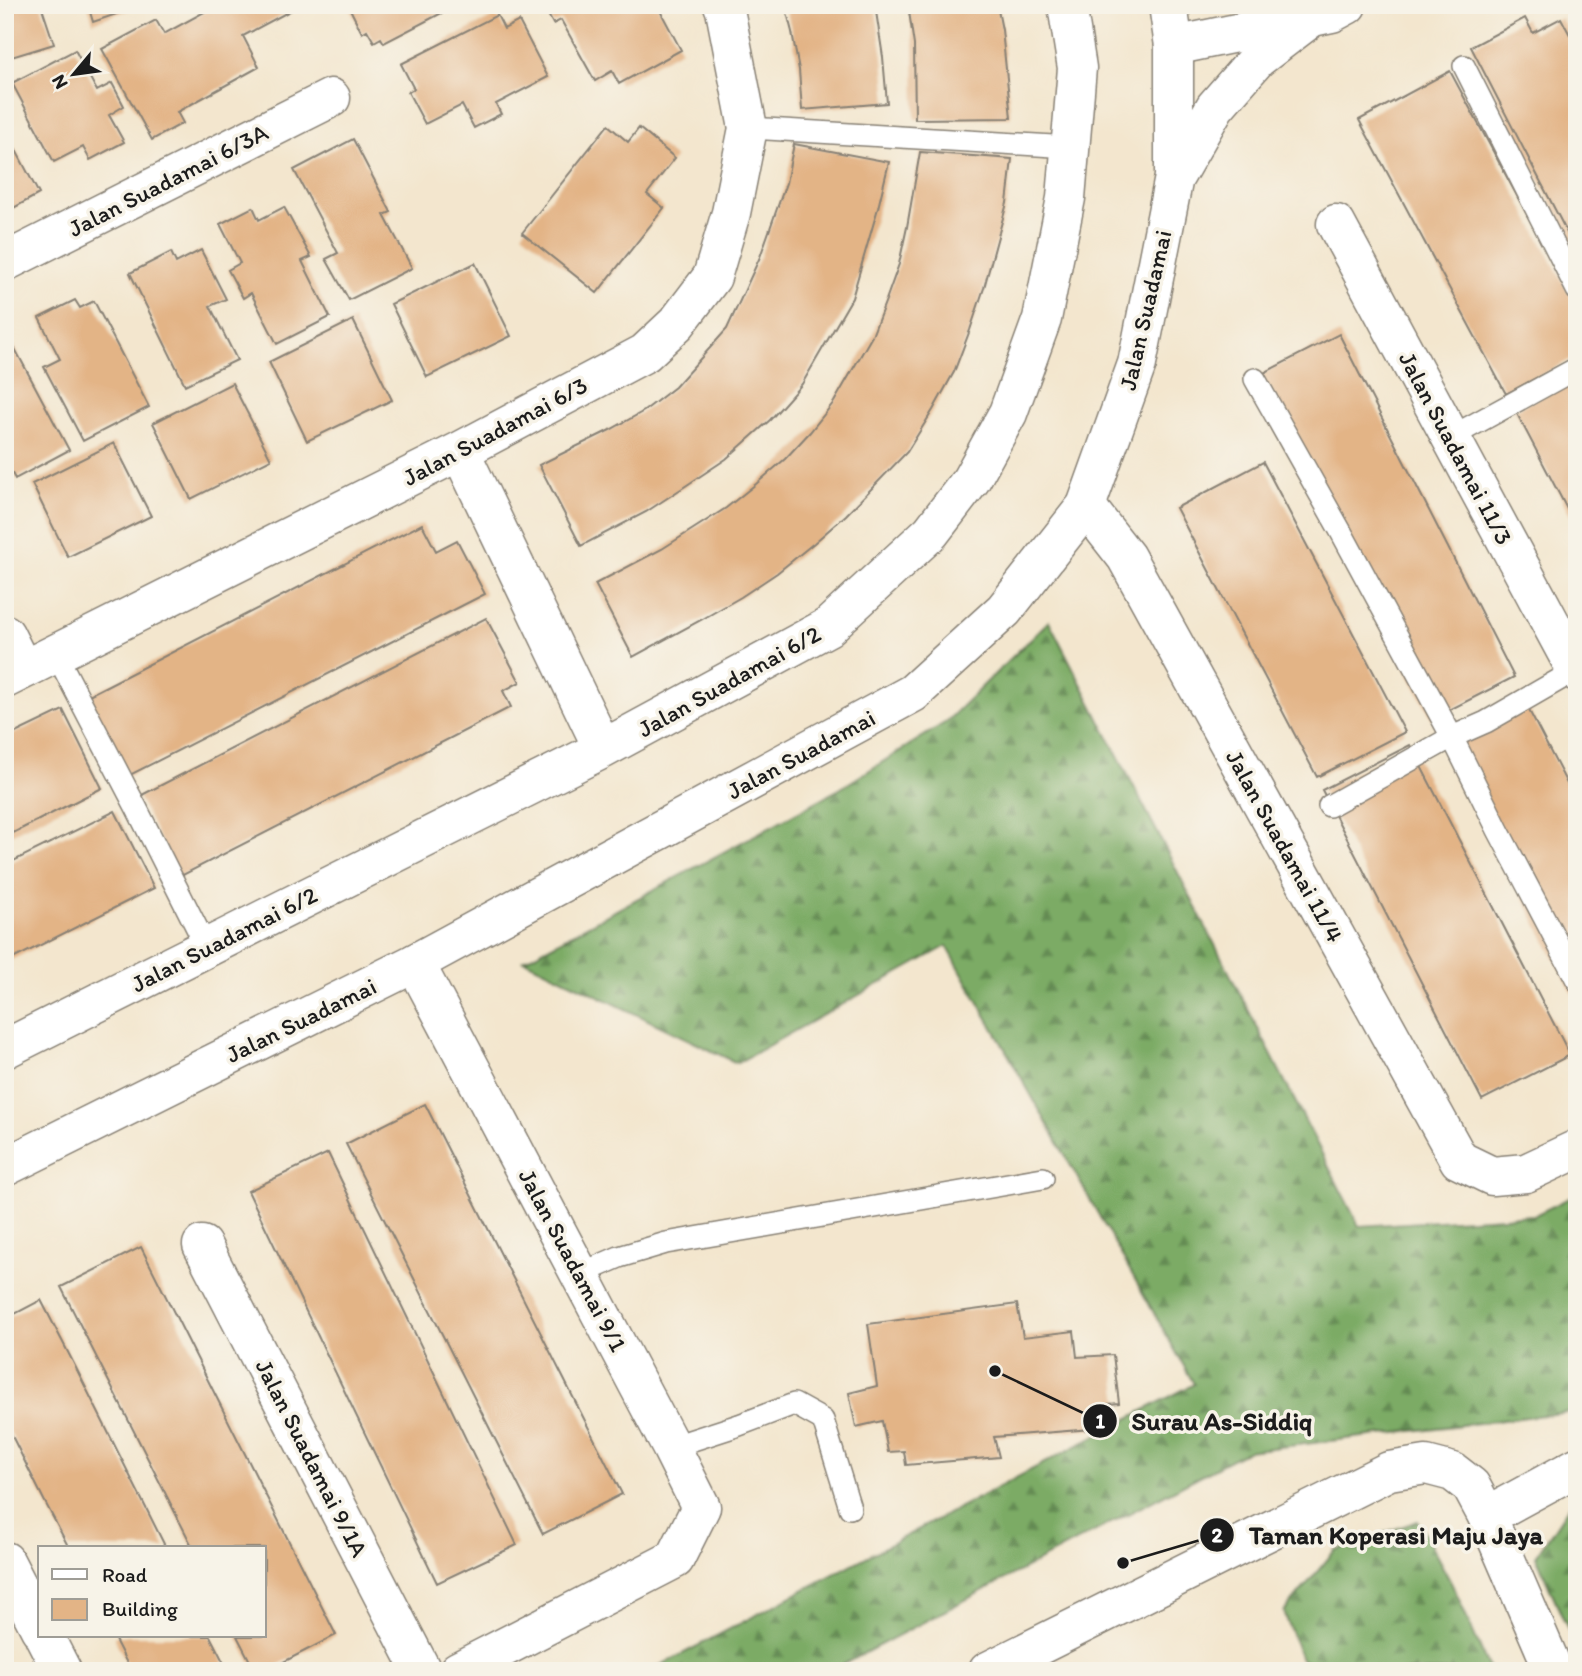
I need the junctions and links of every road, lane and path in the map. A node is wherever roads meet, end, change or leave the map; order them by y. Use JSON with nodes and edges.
{"nodes":[{"id":1,"x":723,"y":5,"type":"edge"},
{"id":2,"x":1067,"y":5,"type":"edge"},
{"id":3,"x":1168,"y":5,"type":"edge"},
{"id":4,"x":1347,"y":5,"type":"edge"},
{"id":5,"x":1295,"y":11,"type":"edge"},
{"id":6,"x":1174,"y":46,"type":"junction"},
{"id":7,"x":1464,"y":66,"type":"dead end"},
{"id":8,"x":331,"y":98,"type":"dead end"},
{"id":9,"x":748,"y":128,"type":"junction"},
{"id":10,"x":1070,"y":147,"type":"junction"},
{"id":11,"x":1174,"y":177,"type":"junction"},
{"id":12,"x":1336,"y":224,"type":"dead end"},
{"id":13,"x":5,"y":262,"type":"edge"},
{"id":14,"x":1577,"y":290,"type":"edge"},
{"id":15,"x":1577,"y":368,"type":"edge"},
{"id":16,"x":1255,"y":379,"type":"dead end"},
{"id":17,"x":1451,"y":437,"type":"junction"},
{"id":18,"x":460,"y":451,"type":"junction"},
{"id":19,"x":1086,"y":506,"type":"junction"},
{"id":20,"x":5,"y":634,"type":"edge"},
{"id":21,"x":28,"y":668,"type":"edge"},
{"id":22,"x":1576,"y":671,"type":"edge"},
{"id":23,"x":1452,"y":737,"type":"junction"},
{"id":24,"x":603,"y":749,"type":"junction"},
{"id":25,"x":1329,"y":806,"type":"dead end"},
{"id":26,"x":207,"y":948,"type":"junction"},
{"id":27,"x":415,"y":963,"type":"junction"},
{"id":28,"x":1577,"y":980,"type":"edge"},
{"id":29,"x":5,"y":1049,"type":"edge"},
{"id":30,"x":1577,"y":1149,"type":"edge"},
{"id":31,"x":5,"y":1167,"type":"edge"},
{"id":32,"x":1043,"y":1178,"type":"dead end"},
{"id":33,"x":202,"y":1245,"type":"dead end"},
{"id":34,"x":580,"y":1274,"type":"junction"},
{"id":35,"x":671,"y":1447,"type":"junction"},
{"id":36,"x":1577,"y":1466,"type":"edge"},
{"id":37,"x":850,"y":1508,"type":"dead end"},
{"id":38,"x":1487,"y":1516,"type":"junction"},
{"id":39,"x":5,"y":1561,"type":"edge"},
{"id":40,"x":38,"y":1625,"type":"edge"},
{"id":41,"x":45,"y":1638,"type":"edge"},
{"id":42,"x":995,"y":1669,"type":"edge"},
{"id":43,"x":62,"y":1671,"type":"edge"},
{"id":44,"x":422,"y":1671,"type":"edge"},
{"id":45,"x":458,"y":1671,"type":"edge"},
{"id":46,"x":1554,"y":1671,"type":"edge"}],
"edges":[{"from":1,"to":9,"type":"street","name":"Jalan Suadamai 6/3"},
{"from":2,"to":10,"type":"street","name":"Jalan Suadamai 6/2"},
{"from":3,"to":6,"type":"street","name":"Jalan Suadamai"},
{"from":4,"to":5,"type":"street"},
{"from":5,"to":6,"type":"street"},
{"from":5,"to":11,"type":"street"},
{"from":6,"to":11,"type":"street","name":"Jalan Suadamai"},
{"from":7,"to":14,"type":"lane"},
{"from":8,"to":13,"type":"street","name":"Jalan Suadamai 6/3A"},
{"from":9,"to":10,"type":"lane"},
{"from":9,"to":18,"type":"street","name":"Jalan Suadamai 6/3"},
{"from":10,"to":24,"type":"street","name":"Jalan Suadamai 6/2"},
{"from":11,"to":19,"type":"street","name":"Jalan Suadamai"},
{"from":12,"to":17,"type":"street","name":"Jalan Suadamai 11/3"},
{"from":15,"to":17,"type":"lane"},
{"from":16,"to":23,"type":"lane"},
{"from":17,"to":22,"type":"street","name":"Jalan Suadamai 11/3"},
{"from":18,"to":21,"type":"street","name":"Jalan Suadamai 6/3"},
{"from":18,"to":24,"type":"street"},
{"from":19,"to":27,"type":"street","name":"Jalan Suadamai"},
{"from":19,"to":30,"type":"street","name":"Jalan Suadamai 11/4"},
{"from":20,"to":21,"type":"street"},
{"from":21,"to":26,"type":"lane"},
{"from":22,"to":23,"type":"lane"},
{"from":23,"to":25,"type":"lane"},
{"from":23,"to":28,"type":"lane"},
{"from":24,"to":26,"type":"street","name":"Jalan Suadamai 6/2"},
{"from":26,"to":29,"type":"street","name":"Jalan Suadamai 6/2"},
{"from":27,"to":31,"type":"street","name":"Jalan Suadamai"},
{"from":27,"to":34,"type":"street","name":"Jalan Suadamai 9/1"},
{"from":32,"to":34,"type":"lane"},
{"from":33,"to":44,"type":"street","name":"Jalan Suadamai 9/1A"},
{"from":34,"to":35,"type":"street","name":"Jalan Suadamai 9/1"},
{"from":35,"to":37,"type":"lane"},
{"from":35,"to":45,"type":"street","name":"Jalan Suadamai 9/1"},
{"from":36,"to":38,"type":"street"},
{"from":38,"to":42,"type":"street"},
{"from":38,"to":46,"type":"street"},
{"from":39,"to":40,"type":"street"},
{"from":41,"to":43,"type":"street"}]}
